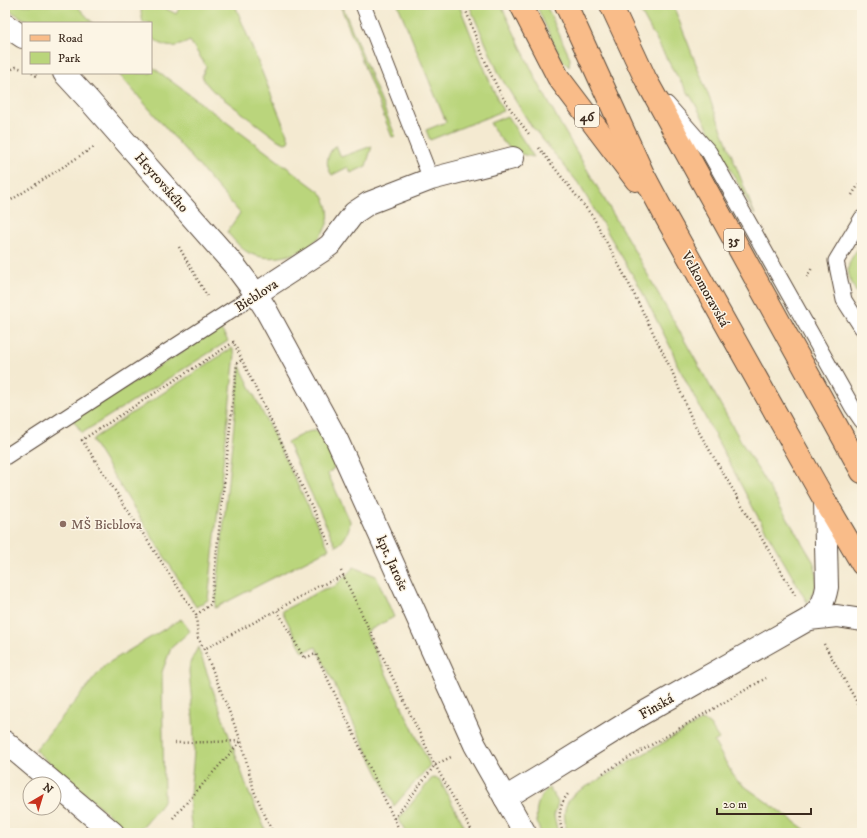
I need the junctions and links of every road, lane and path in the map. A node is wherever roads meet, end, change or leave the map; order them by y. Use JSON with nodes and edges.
{"nodes":[{"id":1,"x":363,"y":5,"type":"edge"},
{"id":2,"x":464,"y":5,"type":"edge"},
{"id":3,"x":521,"y":5,"type":"edge"},
{"id":4,"x":566,"y":5,"type":"edge"},
{"id":5,"x":610,"y":5,"type":"edge"},
{"id":6,"x":5,"y":25,"type":"edge"},
{"id":7,"x":22,"y":36,"type":"edge"},
{"id":8,"x":22,"y":69,"type":"edge"},
{"id":9,"x":5,"y":73,"type":"edge"},
{"id":10,"x":65,"y":74,"type":"edge"},
{"id":11,"x":645,"y":78,"type":"junction"},
{"id":12,"x":531,"y":137,"type":"dead end"},
{"id":13,"x":536,"y":143,"type":"dead end"},
{"id":14,"x":99,"y":144,"type":"dead end"},
{"id":15,"x":513,"y":158,"type":"dead end"},
{"id":16,"x":431,"y":180,"type":"junction"},
{"id":17,"x":5,"y":204,"type":"edge"},
{"id":18,"x":862,"y":218,"type":"edge"},
{"id":19,"x":667,"y":219,"type":"junction"},
{"id":20,"x":857,"y":237,"type":"edge"},
{"id":21,"x":256,"y":294,"type":"junction"},
{"id":22,"x":862,"y":328,"type":"edge"},
{"id":23,"x":242,"y":360,"type":"junction"},
{"id":24,"x":862,"y":421,"type":"edge"},
{"id":25,"x":5,"y":457,"type":"edge"},
{"id":26,"x":862,"y":472,"type":"edge"},
{"id":27,"x":825,"y":501,"type":"junction"},
{"id":28,"x":331,"y":547,"type":"dead end"},
{"id":29,"x":862,"y":564,"type":"edge"},
{"id":30,"x":341,"y":571,"type":"dead end"},
{"id":31,"x":344,"y":576,"type":"junction"},
{"id":32,"x":797,"y":599,"type":"dead end"},
{"id":33,"x":277,"y":610,"type":"junction"},
{"id":34,"x":196,"y":615,"type":"junction"},
{"id":35,"x":809,"y":619,"type":"junction"},
{"id":36,"x":862,"y":620,"type":"edge"},
{"id":37,"x":821,"y":639,"type":"dead end"},
{"id":38,"x":824,"y":644,"type":"junction"},
{"id":39,"x":818,"y":648,"type":"dead end"},
{"id":40,"x":204,"y":649,"type":"junction"},
{"id":41,"x":768,"y":676,"type":"dead end"},
{"id":42,"x":862,"y":711,"type":"edge"},
{"id":43,"x":241,"y":741,"type":"junction"},
{"id":44,"x":5,"y":742,"type":"edge"},
{"id":45,"x":176,"y":743,"type":"dead end"},
{"id":46,"x":454,"y":755,"type":"dead end"},
{"id":47,"x":435,"y":765,"type":"junction"},
{"id":48,"x":601,"y":774,"type":"dead end"},
{"id":49,"x":573,"y":790,"type":"dead end"},
{"id":50,"x":505,"y":798,"type":"junction"},
{"id":51,"x":173,"y":818,"type":"dead end"},
{"id":52,"x":394,"y":819,"type":"junction"},
{"id":53,"x":113,"y":833,"type":"edge"},
{"id":54,"x":273,"y":833,"type":"edge"},
{"id":55,"x":401,"y":833,"type":"edge"},
{"id":56,"x":473,"y":833,"type":"edge"},
{"id":57,"x":525,"y":833,"type":"edge"},
{"id":58,"x":563,"y":833,"type":"edge"}],
"edges":[{"from":1,"to":16,"type":"lane"},
{"from":2,"to":12,"type":"path"},
{"from":3,"to":19,"type":"main road","number":"46"},
{"from":4,"to":19,"type":"main road","name":"Velkomoravská"},
{"from":5,"to":11,"type":"main road","number":"35"},
{"from":6,"to":7,"type":"street"},
{"from":8,"to":9,"type":"path"},
{"from":10,"to":21,"type":"street","name":"Heyrovského"},
{"from":11,"to":24,"type":"lane"},
{"from":11,"to":26,"type":"main road","number":"35"},
{"from":13,"to":32,"type":"path"},
{"from":14,"to":17,"type":"path"},
{"from":15,"to":16,"type":"street","name":"Bieblova"},
{"from":16,"to":21,"type":"street","name":"Bieblova"},
{"from":18,"to":20,"type":"lane"},
{"from":19,"to":27,"type":"main road","name":"Velkomoravská"},
{"from":20,"to":22,"type":"lane"},
{"from":21,"to":25,"type":"lane","name":"Bieblova"},
{"from":21,"to":50,"type":"street","name":"kpt. Jaroše"},
{"from":23,"to":28,"type":"path"},
{"from":23,"to":34,"type":"path"},
{"from":23,"to":34,"type":"path"},
{"from":27,"to":29,"type":"main road","name":"Velkomoravská"},
{"from":27,"to":35,"type":"street","name":"Finská"},
{"from":30,"to":31,"type":"path"},
{"from":31,"to":33,"type":"path"},
{"from":31,"to":47,"type":"path"},
{"from":33,"to":40,"type":"path"},
{"from":33,"to":52,"type":"path"},
{"from":34,"to":40,"type":"path"},
{"from":35,"to":36,"type":"street","name":"Finská"},
{"from":35,"to":50,"type":"street","name":"Finská"},
{"from":37,"to":38,"type":"path"},
{"from":38,"to":39,"type":"path"},
{"from":38,"to":42,"type":"path"},
{"from":40,"to":43,"type":"path"},
{"from":41,"to":48,"type":"path"},
{"from":43,"to":45,"type":"path"},
{"from":43,"to":51,"type":"path"},
{"from":43,"to":54,"type":"path"},
{"from":44,"to":53,"type":"street"},
{"from":46,"to":47,"type":"path"},
{"from":47,"to":52,"type":"path"},
{"from":47,"to":56,"type":"path"},
{"from":49,"to":58,"type":"path"},
{"from":50,"to":57,"type":"street","name":"kpt. Jaroše"},
{"from":52,"to":55,"type":"path"}]}
